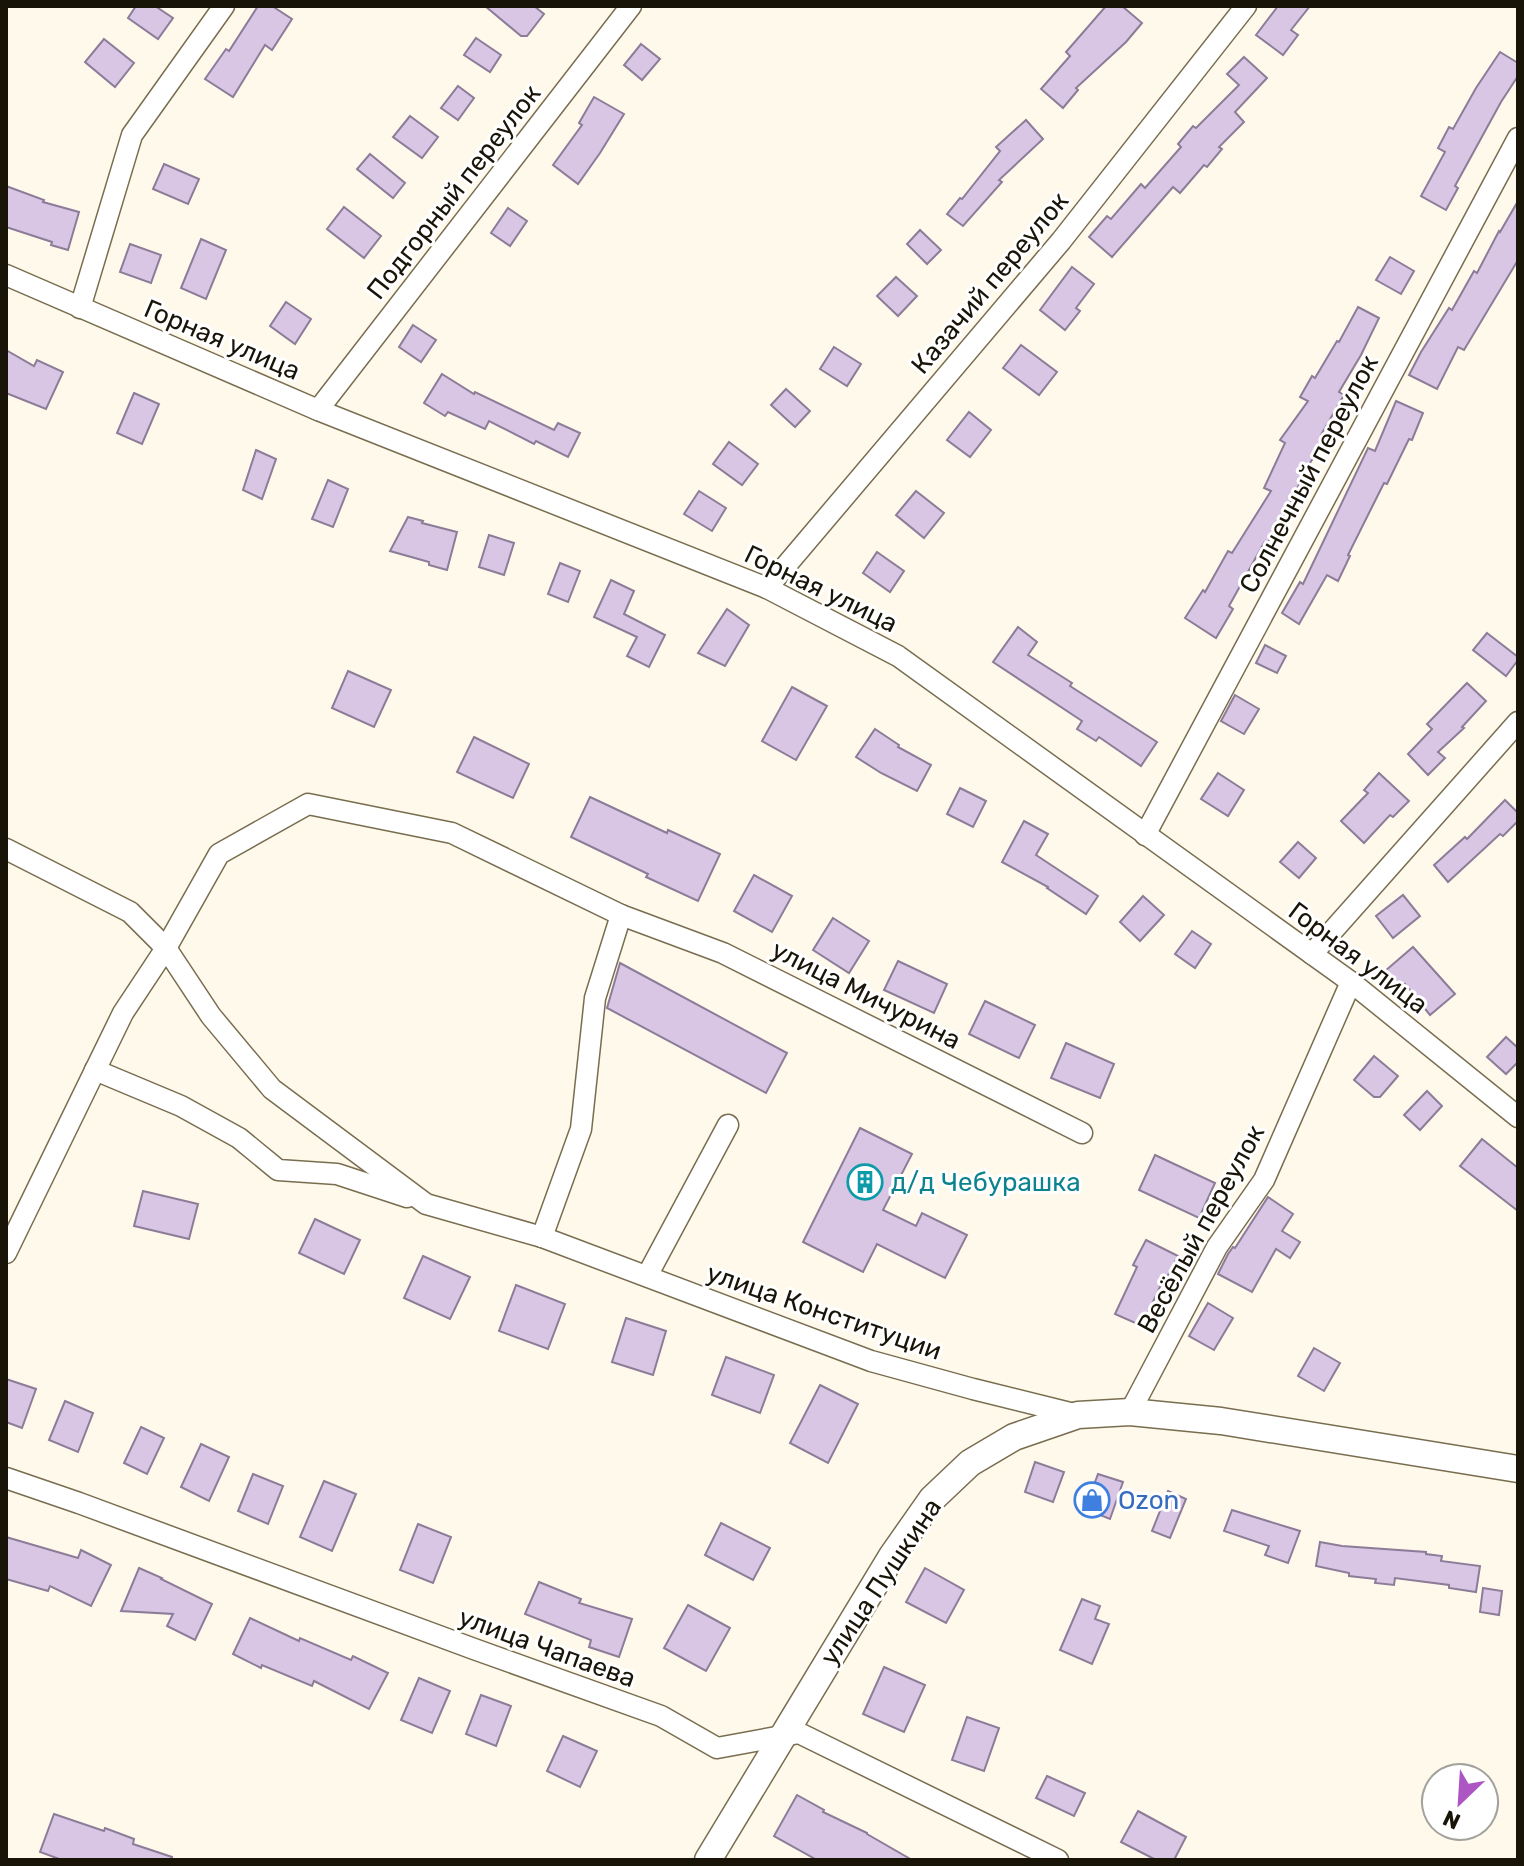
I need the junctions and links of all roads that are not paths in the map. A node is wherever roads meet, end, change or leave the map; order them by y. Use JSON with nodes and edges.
{"nodes":[{"id":1,"x":224,"y":6,"type":"edge"},
{"id":2,"x":631,"y":6,"type":"edge"},
{"id":3,"x":1246,"y":6,"type":"edge"},
{"id":4,"x":1518,"y":138,"type":"edge"},
{"id":5,"x":6,"y":275,"type":"edge"},
{"id":6,"x":80,"y":308,"type":"junction"},
{"id":7,"x":318,"y":410,"type":"junction"},
{"id":8,"x":767,"y":588,"type":"junction"},
{"id":9,"x":1518,"y":722,"type":"edge"},
{"id":10,"x":1145,"y":835,"type":"junction"},
{"id":11,"x":6,"y":849,"type":"edge"},
{"id":12,"x":621,"y":915,"type":"junction"},
{"id":13,"x":166,"y":948,"type":"junction"},
{"id":14,"x":1312,"y":954,"type":"junction"},
{"id":15,"x":1351,"y":982,"type":"junction"},
{"id":16,"x":95,"y":1070,"type":"junction"},
{"id":17,"x":1518,"y":1117,"type":"edge"},
{"id":18,"x":728,"y":1125,"type":"dead end"},
{"id":19,"x":1082,"y":1133,"type":"dead end"},
{"id":20,"x":426,"y":1204,"type":"junction"},
{"id":21,"x":542,"y":1237,"type":"junction"},
{"id":22,"x":6,"y":1253,"type":"edge"},
{"id":23,"x":647,"y":1276,"type":"junction"},
{"id":24,"x":1130,"y":1412,"type":"junction"},
{"id":25,"x":1078,"y":1415,"type":"junction"},
{"id":26,"x":1518,"y":1469,"type":"edge"},
{"id":27,"x":6,"y":1478,"type":"edge"},
{"id":28,"x":782,"y":1735,"type":"junction"},
{"id":29,"x":708,"y":1860,"type":"edge"},
{"id":30,"x":1058,"y":1860,"type":"edge"}],
"edges":[{"from":1,"to":6,"type":"street"},
{"from":2,"to":7,"type":"street","name":"Подгорный переулок"},
{"from":3,"to":8,"type":"street","name":"Казачий переулок"},
{"from":4,"to":10,"type":"street","name":"Солнечный переулок"},
{"from":5,"to":6,"type":"street","name":"Горная улица"},
{"from":6,"to":7,"type":"street","name":"Горная улица"},
{"from":7,"to":8,"type":"street","name":"Горная улица"},
{"from":8,"to":10,"type":"street","name":"Горная улица"},
{"from":9,"to":14,"type":"street"},
{"from":10,"to":14,"type":"street","name":"Горная улица"},
{"from":11,"to":13,"type":"street"},
{"from":12,"to":13,"type":"street","name":"улица Мичурина"},
{"from":12,"to":19,"type":"street","name":"улица Мичурина"},
{"from":12,"to":21,"type":"street"},
{"from":13,"to":16,"type":"street","name":"улица Мичурина"},
{"from":13,"to":20,"type":"street","name":"улица Конституции"},
{"from":14,"to":15,"type":"street","name":"Горная улица"},
{"from":15,"to":17,"type":"street","name":"Горная улица"},
{"from":15,"to":24,"type":"street","name":"Весёлый переулок"},
{"from":16,"to":20,"type":"street"},
{"from":16,"to":22,"type":"street","name":"улица Мичурина"},
{"from":18,"to":23,"type":"street"},
{"from":20,"to":21,"type":"street","name":"улица Конституции"},
{"from":21,"to":23,"type":"street","name":"улица Конституции"},
{"from":23,"to":25,"type":"street","name":"улица Конституции"},
{"from":24,"to":25,"type":"main road","name":"улица Пушкина"},
{"from":24,"to":26,"type":"main road","name":"улица Пушкина"},
{"from":25,"to":28,"type":"main road","name":"улица Пушкина"},
{"from":27,"to":28,"type":"street","name":"улица Чапаева"},
{"from":28,"to":29,"type":"main road","name":"улица Пушкина"},
{"from":28,"to":30,"type":"street","name":"улица Чапаева"}]}
